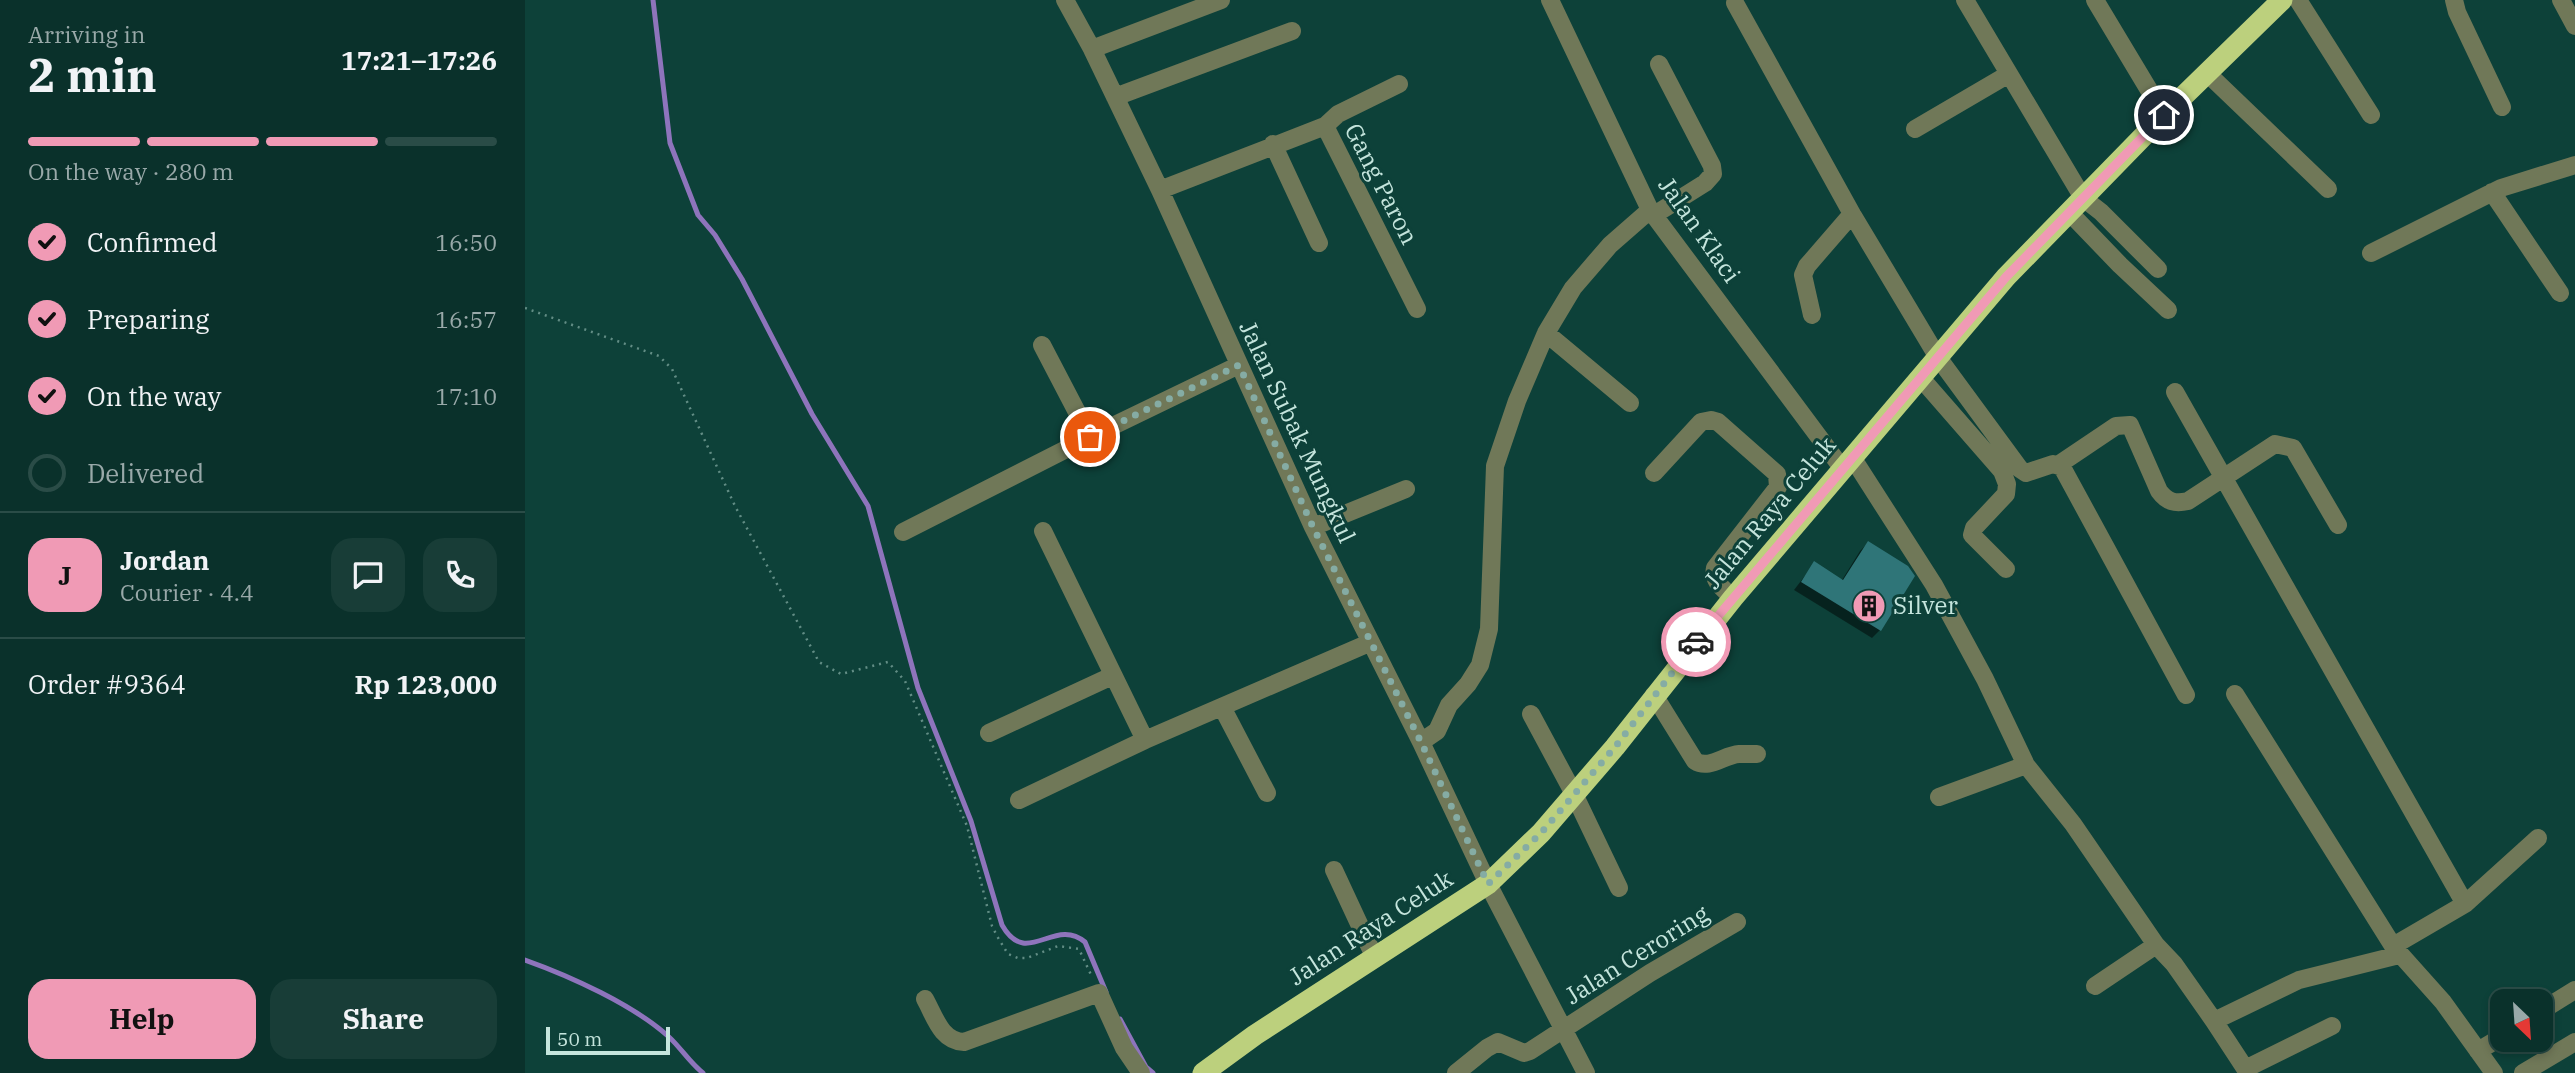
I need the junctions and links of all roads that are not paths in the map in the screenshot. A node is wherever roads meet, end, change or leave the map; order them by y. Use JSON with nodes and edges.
{"nodes":[{"id":1,"x":1065,"y":0,"type":"edge"},
{"id":2,"x":1221,"y":0,"type":"edge"},
{"id":3,"x":1550,"y":0,"type":"edge"},
{"id":4,"x":1965,"y":0,"type":"edge"},
{"id":5,"x":2095,"y":0,"type":"edge"},
{"id":6,"x":2282,"y":0,"type":"edge"},
{"id":7,"x":2298,"y":0,"type":"edge"},
{"id":8,"x":2453,"y":0,"type":"edge"},
{"id":9,"x":2561,"y":0,"type":"edge"},
{"id":10,"x":1735,"y":3,"type":"dead end"},
{"id":11,"x":2575,"y":26,"type":"edge"},
{"id":12,"x":1292,"y":31,"type":"dead end"},
{"id":13,"x":1092,"y":49,"type":"junction"},
{"id":14,"x":1658,"y":64,"type":"dead end"},
{"id":15,"x":2009,"y":74,"type":"junction"},
{"id":16,"x":2207,"y":74,"type":"junction"},
{"id":17,"x":1399,"y":83,"type":"dead end"},
{"id":18,"x":1115,"y":97,"type":"junction"},
{"id":19,"x":2503,"y":107,"type":"dead end"},
{"id":20,"x":2164,"y":115,"type":"junction"},
{"id":21,"x":2371,"y":115,"type":"dead end"},
{"id":22,"x":1325,"y":125,"type":"junction"},
{"id":23,"x":1915,"y":129,"type":"dead end"},
{"id":24,"x":1273,"y":144,"type":"junction"},
{"id":25,"x":2575,"y":165,"type":"edge"},
{"id":26,"x":2328,"y":189,"type":"dead end"},
{"id":27,"x":1160,"y":190,"type":"junction"},
{"id":28,"x":2492,"y":192,"type":"junction"},
{"id":29,"x":2076,"y":205,"type":"junction"},
{"id":30,"x":1652,"y":212,"type":"junction"},
{"id":31,"x":1852,"y":214,"type":"junction"},
{"id":32,"x":1319,"y":243,"type":"dead end"},
{"id":33,"x":2371,"y":253,"type":"dead end"},
{"id":34,"x":2158,"y":269,"type":"dead end"},
{"id":35,"x":2560,"y":293,"type":"dead end"},
{"id":36,"x":1417,"y":309,"type":"dead end"},
{"id":37,"x":2168,"y":310,"type":"dead end"},
{"id":38,"x":1812,"y":315,"type":"dead end"},
{"id":39,"x":1546,"y":333,"type":"junction"},
{"id":40,"x":1042,"y":345,"type":"dead end"},
{"id":41,"x":1937,"y":356,"type":"junction"},
{"id":42,"x":1239,"y":365,"type":"junction"},
{"id":43,"x":1925,"y":384,"type":"junction"},
{"id":44,"x":2175,"y":392,"type":"dead end"},
{"id":45,"x":1630,"y":403,"type":"dead end"},
{"id":46,"x":1090,"y":437,"type":"junction"},
{"id":47,"x":1847,"y":463,"type":"junction"},
{"id":48,"x":2058,"y":465,"type":"junction"},
{"id":49,"x":1654,"y":472,"type":"dead end"},
{"id":50,"x":2224,"y":479,"type":"junction"},
{"id":51,"x":1406,"y":489,"type":"dead end"},
{"id":52,"x":2338,"y":525,"type":"dead end"},
{"id":53,"x":1313,"y":527,"type":"junction"},
{"id":54,"x":1043,"y":531,"type":"dead end"},
{"id":55,"x":903,"y":533,"type":"dead end"},
{"id":56,"x":2006,"y":569,"type":"dead end"},
{"id":57,"x":1733,"y":598,"type":"junction"},
{"id":58,"x":1369,"y":643,"type":"junction"},
{"id":59,"x":1112,"y":676,"type":"junction"},
{"id":60,"x":2235,"y":694,"type":"dead end"},
{"id":61,"x":1654,"y":695,"type":"junction"},
{"id":62,"x":2186,"y":695,"type":"dead end"},
{"id":63,"x":1222,"y":707,"type":"junction"},
{"id":64,"x":1531,"y":714,"type":"dead end"},
{"id":65,"x":989,"y":733,"type":"dead end"},
{"id":66,"x":1146,"y":740,"type":"junction"},
{"id":67,"x":1421,"y":742,"type":"junction"},
{"id":68,"x":1757,"y":754,"type":"dead end"},
{"id":69,"x":2026,"y":765,"type":"junction"},
{"id":70,"x":1267,"y":793,"type":"dead end"},
{"id":71,"x":1574,"y":794,"type":"junction"},
{"id":72,"x":1939,"y":797,"type":"dead end"},
{"id":73,"x":1019,"y":800,"type":"dead end"},
{"id":74,"x":2538,"y":838,"type":"dead end"},
{"id":75,"x":1334,"y":870,"type":"dead end"},
{"id":76,"x":1488,"y":884,"type":"junction"},
{"id":77,"x":1619,"y":888,"type":"dead end"},
{"id":78,"x":2465,"y":904,"type":"junction"},
{"id":79,"x":1737,"y":922,"type":"dead end"},
{"id":80,"x":2156,"y":945,"type":"junction"},
{"id":81,"x":2396,"y":951,"type":"junction"},
{"id":82,"x":1374,"y":956,"type":"junction"},
{"id":83,"x":2095,"y":986,"type":"dead end"},
{"id":84,"x":2575,"y":990,"type":"edge"},
{"id":85,"x":925,"y":999,"type":"dead end"},
{"id":86,"x":2553,"y":1004,"type":"edge"},
{"id":87,"x":2214,"y":1021,"type":"junction"},
{"id":88,"x":2332,"y":1026,"type":"dead end"},
{"id":89,"x":1564,"y":1030,"type":"junction"},
{"id":90,"x":2575,"y":1042,"type":"edge"},
{"id":91,"x":2490,"y":1044,"type":"edge"},
{"id":92,"x":2477,"y":1051,"type":"junction"},
{"id":93,"x":2248,"y":1071,"type":"edge"},
{"id":94,"x":1141,"y":1073,"type":"edge"},
{"id":95,"x":1203,"y":1073,"type":"edge"},
{"id":96,"x":1456,"y":1073,"type":"edge"},
{"id":97,"x":1586,"y":1073,"type":"edge"},
{"id":98,"x":2494,"y":1073,"type":"edge"},
{"id":99,"x":2523,"y":1073,"type":"edge"}],
"edges":[{"from":1,"to":13,"type":"street","name":"Jalan Subak Mungkul"},
{"from":2,"to":13,"type":"street"},
{"from":3,"to":30,"type":"street","name":"Jalan Klaci"},
{"from":4,"to":15,"type":"street"},
{"from":5,"to":20,"type":"street"},
{"from":6,"to":16,"type":"highway","name":"Jalan Raya Celuk"},
{"from":7,"to":21,"type":"street"},
{"from":8,"to":19,"type":"street"},
{"from":9,"to":11,"type":"street"},
{"from":10,"to":31,"type":"street"},
{"from":12,"to":18,"type":"street"},
{"from":13,"to":18,"type":"street","name":"Jalan Subak Mungkul"},
{"from":14,"to":30,"type":"street"},
{"from":15,"to":23,"type":"street"},
{"from":15,"to":29,"type":"street"},
{"from":16,"to":20,"type":"highway","name":"Jalan Raya Celuk"},
{"from":16,"to":26,"type":"street"},
{"from":17,"to":22,"type":"street"},
{"from":18,"to":27,"type":"street","name":"Jalan Subak Mungkul"},
{"from":20,"to":29,"type":"highway","name":"Jalan Raya Celuk"},
{"from":22,"to":24,"type":"street","name":"Gang Paron"},
{"from":22,"to":36,"type":"street","name":"Gang Paron"},
{"from":24,"to":27,"type":"street","name":"Gang Paron"},
{"from":24,"to":32,"type":"street"},
{"from":25,"to":28,"type":"street"},
{"from":27,"to":42,"type":"street","name":"Jalan Subak Mungkul"},
{"from":28,"to":33,"type":"street"},
{"from":28,"to":35,"type":"street"},
{"from":29,"to":34,"type":"street"},
{"from":29,"to":37,"type":"street"},
{"from":29,"to":41,"type":"highway","name":"Jalan Raya Celuk"},
{"from":30,"to":39,"type":"street"},
{"from":30,"to":47,"type":"street","name":"Jalan Klaci"},
{"from":31,"to":38,"type":"street"},
{"from":31,"to":41,"type":"street"},
{"from":39,"to":45,"type":"street"},
{"from":39,"to":67,"type":"street"},
{"from":40,"to":46,"type":"street"},
{"from":41,"to":43,"type":"highway","name":"Jalan Raya Celuk"},
{"from":41,"to":48,"type":"street"},
{"from":42,"to":46,"type":"street"},
{"from":42,"to":53,"type":"street","name":"Jalan Subak Mungkul"},
{"from":43,"to":47,"type":"highway","name":"Jalan Raya Celuk"},
{"from":43,"to":56,"type":"street"},
{"from":44,"to":50,"type":"street"},
{"from":46,"to":55,"type":"street"},
{"from":47,"to":57,"type":"highway","name":"Jalan Raya Celuk"},
{"from":47,"to":69,"type":"street","name":"Jalan Klaci"},
{"from":48,"to":50,"type":"street"},
{"from":48,"to":62,"type":"street"},
{"from":49,"to":57,"type":"street"},
{"from":50,"to":52,"type":"street"},
{"from":50,"to":78,"type":"street"},
{"from":51,"to":53,"type":"street"},
{"from":53,"to":58,"type":"street","name":"Jalan Subak Mungkul"},
{"from":54,"to":59,"type":"street"},
{"from":57,"to":61,"type":"highway","name":"Jalan Raya Celuk"},
{"from":58,"to":63,"type":"street"},
{"from":58,"to":67,"type":"street","name":"Jalan Subak Mungkul"},
{"from":59,"to":65,"type":"street"},
{"from":59,"to":66,"type":"street"},
{"from":60,"to":81,"type":"street"},
{"from":61,"to":68,"type":"street"},
{"from":61,"to":71,"type":"highway","name":"Jalan Raya Celuk"},
{"from":63,"to":66,"type":"street"},
{"from":63,"to":70,"type":"street"},
{"from":64,"to":71,"type":"street"},
{"from":66,"to":73,"type":"street"},
{"from":67,"to":76,"type":"street","name":"Jalan Subak Mungkul"},
{"from":69,"to":72,"type":"street"},
{"from":69,"to":80,"type":"street","name":"Jalan Klaci"},
{"from":71,"to":76,"type":"highway","name":"Jalan Raya Celuk"},
{"from":71,"to":77,"type":"street"},
{"from":74,"to":78,"type":"street"},
{"from":75,"to":82,"type":"street"},
{"from":76,"to":82,"type":"highway","name":"Jalan Raya Celuk"},
{"from":76,"to":89,"type":"street","name":"Jalan Subak Mungkul"},
{"from":78,"to":81,"type":"street"},
{"from":79,"to":89,"type":"street","name":"Jalan Ceroring"},
{"from":80,"to":83,"type":"street"},
{"from":80,"to":87,"type":"street","name":"Jalan Klaci"},
{"from":81,"to":87,"type":"street"},
{"from":81,"to":92,"type":"street"},
{"from":82,"to":95,"type":"highway","name":"Jalan Raya Celuk"},
{"from":84,"to":86,"type":"street"},
{"from":85,"to":94,"type":"street"},
{"from":87,"to":93,"type":"street","name":"Jalan Klaci"},
{"from":88,"to":93,"type":"street"},
{"from":89,"to":96,"type":"street","name":"Jalan Ceroring"},
{"from":89,"to":97,"type":"street","name":"Jalan Subak Mungkul"},
{"from":90,"to":99,"type":"street"},
{"from":91,"to":92,"type":"street"},
{"from":92,"to":98,"type":"street"}]}
